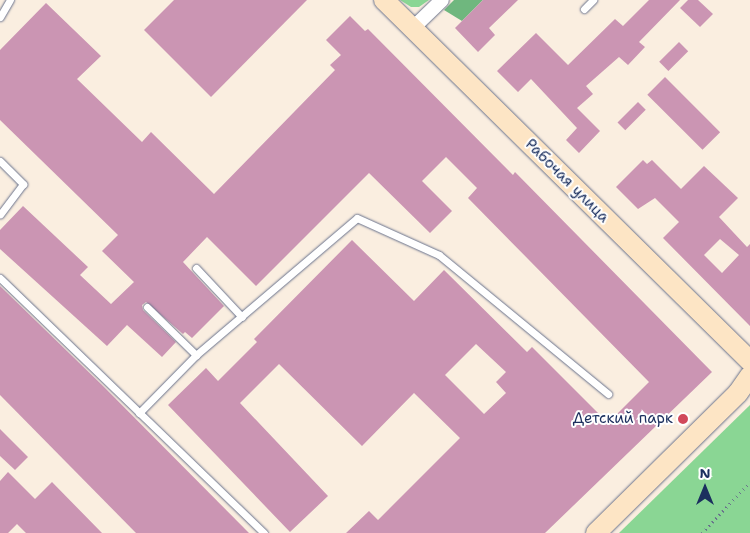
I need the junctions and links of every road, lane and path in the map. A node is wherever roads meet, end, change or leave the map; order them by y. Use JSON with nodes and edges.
{"nodes":[{"id":1,"x":10,"y":0,"type":"edge"},
{"id":2,"x":384,"y":0,"type":"edge"},
{"id":3,"x":442,"y":0,"type":"edge"},
{"id":4,"x":593,"y":0,"type":"edge"},
{"id":5,"x":584,"y":9,"type":"dead end"},
{"id":6,"x":0,"y":17,"type":"edge"},
{"id":7,"x":413,"y":28,"type":"junction"},
{"id":8,"x":0,"y":161,"type":"edge"},
{"id":9,"x":0,"y":214,"type":"edge"},
{"id":10,"x":196,"y":268,"type":"dead end"},
{"id":11,"x":0,"y":278,"type":"edge"},
{"id":12,"x":147,"y":307,"type":"dead end"},
{"id":13,"x":242,"y":317,"type":"junction"},
{"id":14,"x":196,"y":355,"type":"junction"},
{"id":15,"x":750,"y":361,"type":"edge"},
{"id":16,"x":750,"y":376,"type":"edge"},
{"id":17,"x":608,"y":394,"type":"dead end"},
{"id":18,"x":140,"y":413,"type":"junction"},
{"id":19,"x":750,"y":482,"type":"edge"},
{"id":20,"x":264,"y":533,"type":"edge"},
{"id":21,"x":596,"y":533,"type":"edge"},
{"id":22,"x":702,"y":533,"type":"edge"}],
"edges":[{"from":1,"to":6,"type":"lane"},
{"from":2,"to":7,"type":"main road","name":"Рабочая улица"},
{"from":3,"to":7,"type":"street"},
{"from":4,"to":5,"type":"lane"},
{"from":7,"to":15,"type":"main road","name":"Рабочая улица"},
{"from":8,"to":9,"type":"lane"},
{"from":10,"to":13,"type":"lane"},
{"from":11,"to":18,"type":"lane"},
{"from":12,"to":14,"type":"lane"},
{"from":13,"to":14,"type":"lane"},
{"from":13,"to":17,"type":"lane"},
{"from":14,"to":18,"type":"lane"},
{"from":16,"to":21,"type":"main road"},
{"from":18,"to":20,"type":"lane"},
{"from":19,"to":22,"type":"path"}]}
